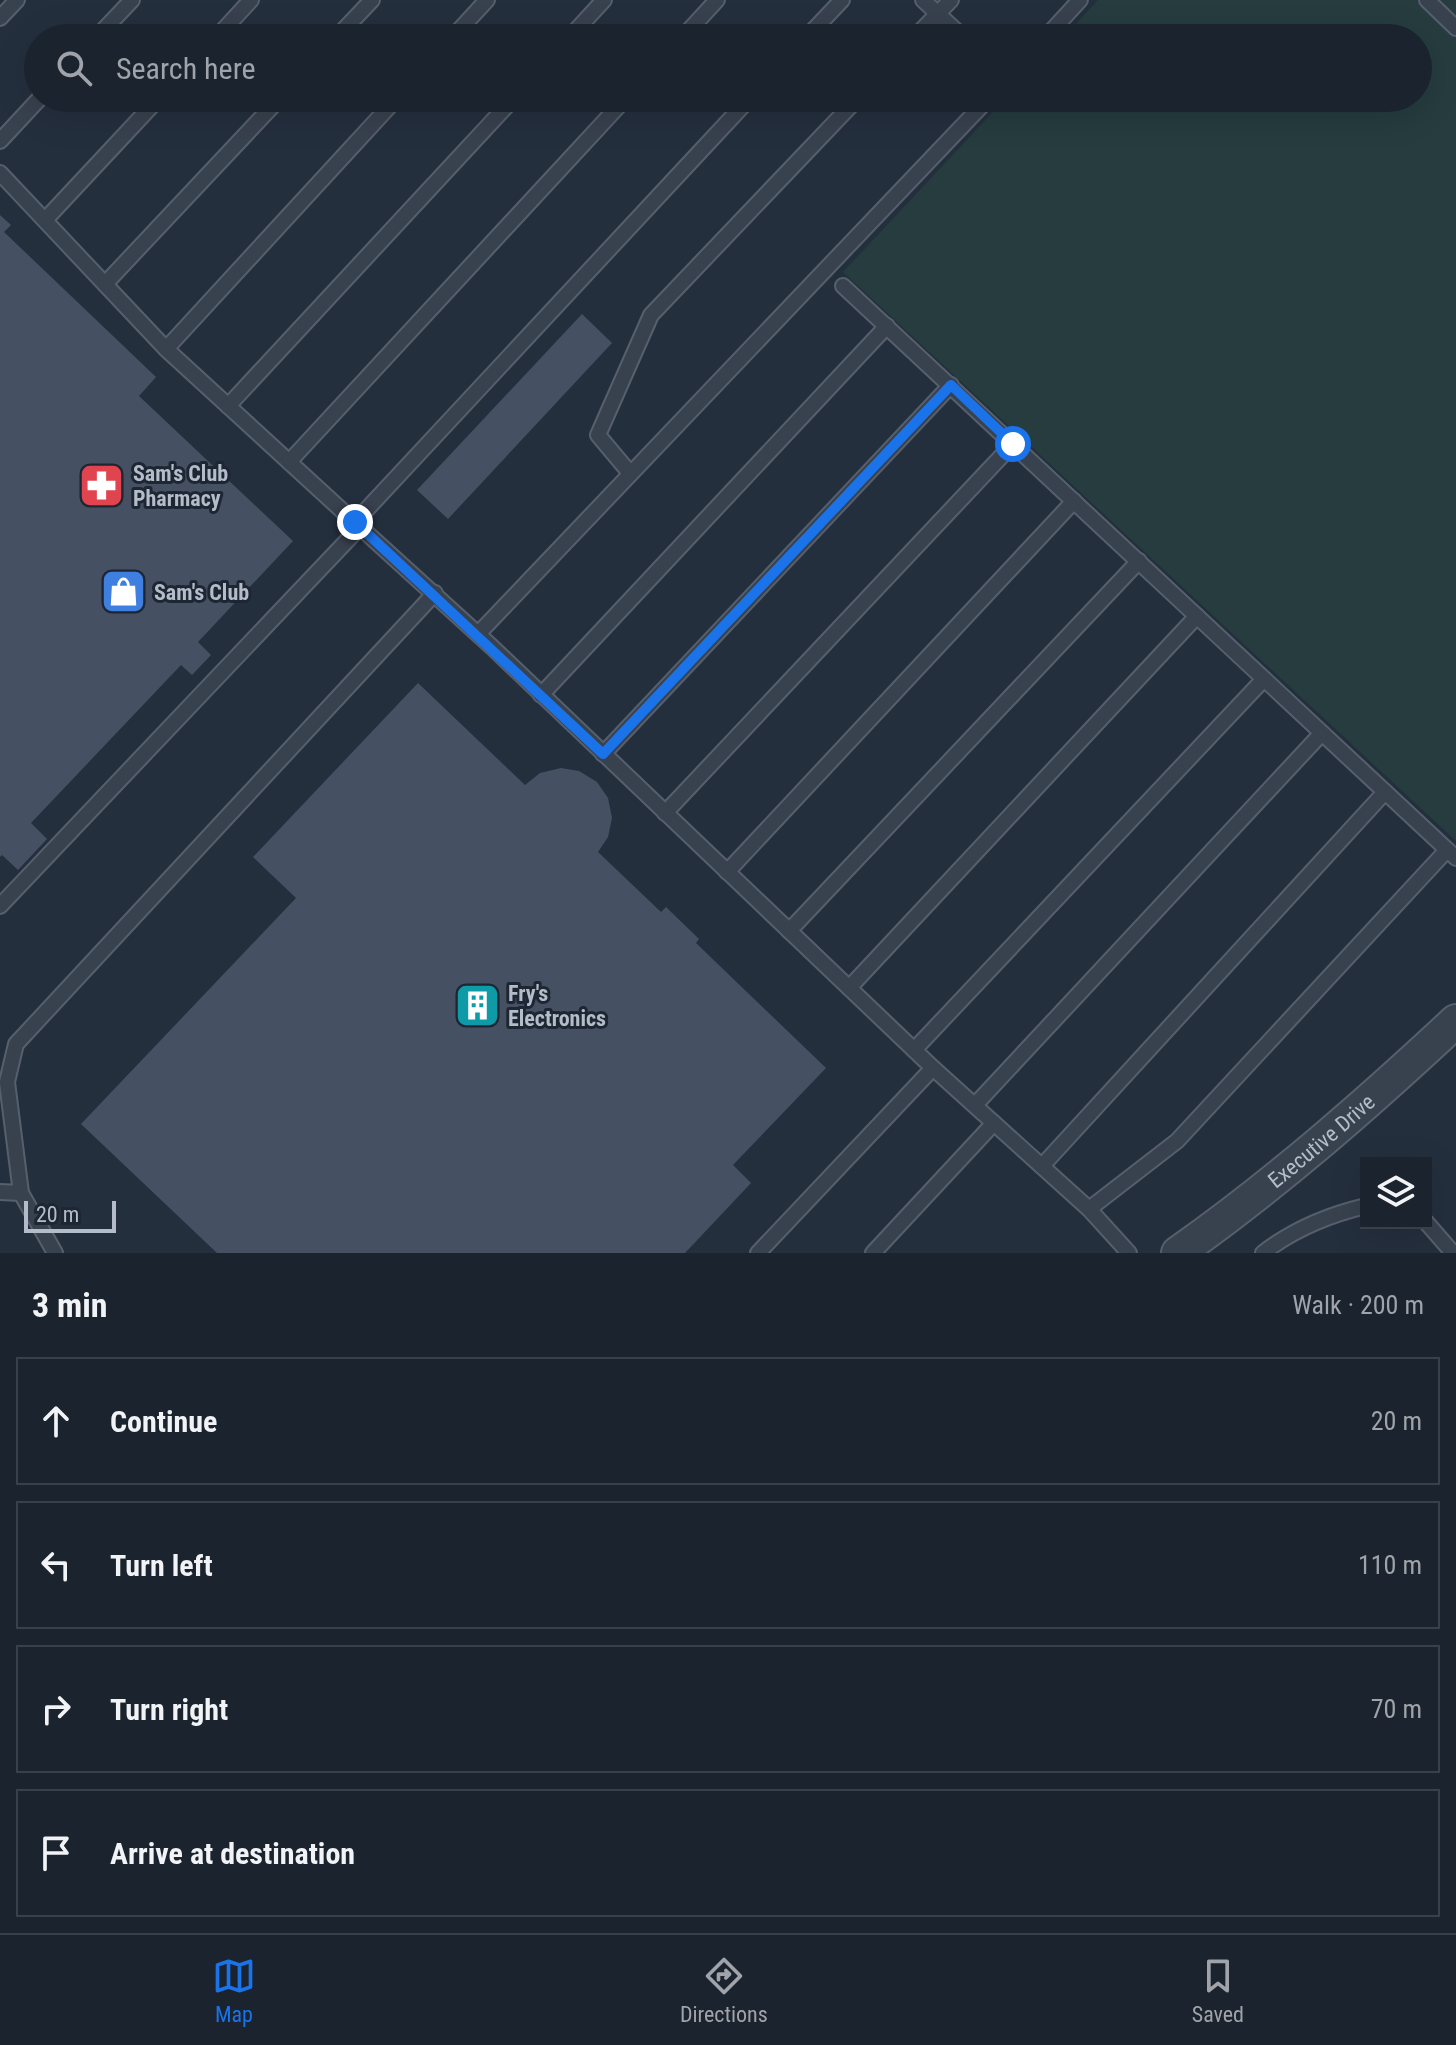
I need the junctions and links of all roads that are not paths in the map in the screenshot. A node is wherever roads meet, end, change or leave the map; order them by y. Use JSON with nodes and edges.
{"nodes":[{"id":1,"x":17,"y":0,"type":"edge"},
{"id":2,"x":132,"y":0,"type":"edge"},
{"id":3,"x":251,"y":0,"type":"edge"},
{"id":4,"x":372,"y":0,"type":"edge"},
{"id":5,"x":487,"y":0,"type":"edge"},
{"id":6,"x":604,"y":0,"type":"edge"},
{"id":7,"x":717,"y":0,"type":"edge"},
{"id":8,"x":842,"y":0,"type":"edge"},
{"id":9,"x":923,"y":0,"type":"edge"},
{"id":10,"x":951,"y":0,"type":"edge"},
{"id":11,"x":1080,"y":0,"type":"edge"},
{"id":12,"x":1427,"y":0,"type":"edge"},
{"id":13,"x":937,"y":14,"type":"junction"},
{"id":14,"x":0,"y":18,"type":"edge"},
{"id":15,"x":109,"y":24,"type":"edge"},
{"id":16,"x":229,"y":24,"type":"edge"},
{"id":17,"x":349,"y":24,"type":"edge"},
{"id":18,"x":465,"y":24,"type":"edge"},
{"id":19,"x":582,"y":24,"type":"edge"},
{"id":20,"x":695,"y":24,"type":"edge"},
{"id":21,"x":819,"y":24,"type":"edge"},
{"id":22,"x":927,"y":24,"type":"edge"},
{"id":23,"x":948,"y":24,"type":"edge"},
{"id":24,"x":1058,"y":24,"type":"edge"},
{"id":25,"x":1456,"y":28,"type":"edge"},
{"id":26,"x":27,"y":112,"type":"edge"},
{"id":27,"x":146,"y":112,"type":"edge"},
{"id":28,"x":267,"y":112,"type":"edge"},
{"id":29,"x":384,"y":112,"type":"edge"},
{"id":30,"x":501,"y":112,"type":"edge"},
{"id":31,"x":613,"y":112,"type":"edge"},
{"id":32,"x":737,"y":112,"type":"edge"},
{"id":33,"x":845,"y":112,"type":"edge"},
{"id":34,"x":976,"y":112,"type":"edge"},
{"id":35,"x":0,"y":141,"type":"edge"},
{"id":36,"x":0,"y":173,"type":"edge"},
{"id":37,"x":45,"y":220,"type":"junction"},
{"id":38,"x":105,"y":284,"type":"junction"},
{"id":39,"x":843,"y":286,"type":"dead end"},
{"id":40,"x":887,"y":326,"type":"junction"},
{"id":41,"x":166,"y":349,"type":"junction"},
{"id":42,"x":951,"y":385,"type":"junction"},
{"id":43,"x":228,"y":406,"type":"junction"},
{"id":44,"x":1013,"y":444,"type":"junction"},
{"id":45,"x":289,"y":462,"type":"junction"},
{"id":46,"x":629,"y":472,"type":"junction"},
{"id":47,"x":1074,"y":501,"type":"junction"},
{"id":48,"x":357,"y":524,"type":"junction"},
{"id":49,"x":1139,"y":561,"type":"junction"},
{"id":50,"x":435,"y":593,"type":"junction"},
{"id":51,"x":1197,"y":616,"type":"junction"},
{"id":52,"x":478,"y":634,"type":"junction"},
{"id":53,"x":1264,"y":679,"type":"junction"},
{"id":54,"x":541,"y":695,"type":"junction"},
{"id":55,"x":1322,"y":733,"type":"junction"},
{"id":56,"x":603,"y":754,"type":"junction"},
{"id":57,"x":1385,"y":792,"type":"junction"},
{"id":58,"x":665,"y":813,"type":"junction"},
{"id":59,"x":1452,"y":854,"type":"edge"},
{"id":60,"x":727,"y":872,"type":"junction"},
{"id":61,"x":0,"y":906,"type":"edge"},
{"id":62,"x":789,"y":931,"type":"junction"},
{"id":63,"x":849,"y":988,"type":"junction"},
{"id":64,"x":1456,"y":1021,"type":"edge"},
{"id":65,"x":914,"y":1050,"type":"junction"},
{"id":66,"x":933,"y":1068,"type":"junction"},
{"id":67,"x":975,"y":1105,"type":"junction"},
{"id":68,"x":994,"y":1123,"type":"junction"},
{"id":69,"x":1042,"y":1166,"type":"junction"},
{"id":70,"x":0,"y":1192,"type":"edge"},
{"id":71,"x":21,"y":1193,"type":"junction"},
{"id":72,"x":1360,"y":1207,"type":"edge"},
{"id":73,"x":1089,"y":1209,"type":"junction"},
{"id":74,"x":1432,"y":1229,"type":"edge"},
{"id":75,"x":55,"y":1253,"type":"edge"},
{"id":76,"x":758,"y":1253,"type":"edge"},
{"id":77,"x":873,"y":1253,"type":"edge"},
{"id":78,"x":1129,"y":1253,"type":"edge"},
{"id":79,"x":1178,"y":1253,"type":"edge"},
{"id":80,"x":1263,"y":1253,"type":"edge"},
{"id":81,"x":1453,"y":1253,"type":"edge"}],
"edges":[{"from":1,"to":14,"type":"lane"},
{"from":2,"to":15,"type":"lane"},
{"from":3,"to":16,"type":"lane"},
{"from":4,"to":17,"type":"lane"},
{"from":5,"to":18,"type":"lane"},
{"from":6,"to":19,"type":"lane"},
{"from":7,"to":20,"type":"lane"},
{"from":8,"to":21,"type":"lane"},
{"from":9,"to":13,"type":"lane"},
{"from":10,"to":13,"type":"lane"},
{"from":11,"to":24,"type":"lane"},
{"from":12,"to":25,"type":"lane"},
{"from":13,"to":22,"type":"lane"},
{"from":13,"to":23,"type":"lane"},
{"from":26,"to":35,"type":"lane"},
{"from":27,"to":37,"type":"lane"},
{"from":28,"to":38,"type":"lane"},
{"from":29,"to":41,"type":"lane"},
{"from":30,"to":43,"type":"lane"},
{"from":31,"to":45,"type":"lane"},
{"from":32,"to":48,"type":"lane"},
{"from":33,"to":46,"type":"lane"},
{"from":34,"to":46,"type":"lane"},
{"from":36,"to":37,"type":"lane"},
{"from":37,"to":38,"type":"lane"},
{"from":38,"to":41,"type":"lane"},
{"from":39,"to":40,"type":"lane"},
{"from":40,"to":42,"type":"lane"},
{"from":40,"to":54,"type":"lane"},
{"from":41,"to":43,"type":"lane"},
{"from":42,"to":44,"type":"lane"},
{"from":42,"to":56,"type":"lane"},
{"from":43,"to":45,"type":"lane"},
{"from":44,"to":47,"type":"lane"},
{"from":44,"to":58,"type":"lane"},
{"from":45,"to":48,"type":"lane"},
{"from":46,"to":52,"type":"lane"},
{"from":47,"to":49,"type":"lane"},
{"from":47,"to":60,"type":"lane"},
{"from":48,"to":50,"type":"lane"},
{"from":48,"to":61,"type":"lane"},
{"from":49,"to":51,"type":"lane"},
{"from":49,"to":62,"type":"lane"},
{"from":50,"to":52,"type":"lane"},
{"from":50,"to":71,"type":"lane"},
{"from":51,"to":53,"type":"lane"},
{"from":51,"to":63,"type":"lane"},
{"from":52,"to":54,"type":"lane"},
{"from":53,"to":55,"type":"lane"},
{"from":53,"to":65,"type":"lane"},
{"from":54,"to":56,"type":"lane"},
{"from":55,"to":57,"type":"lane"},
{"from":55,"to":67,"type":"lane"},
{"from":56,"to":58,"type":"lane"},
{"from":57,"to":59,"type":"lane"},
{"from":57,"to":69,"type":"lane"},
{"from":58,"to":60,"type":"lane"},
{"from":59,"to":73,"type":"lane"},
{"from":60,"to":62,"type":"lane"},
{"from":62,"to":63,"type":"lane"},
{"from":63,"to":65,"type":"lane"},
{"from":64,"to":79,"type":"street","name":"Executive Drive"},
{"from":65,"to":66,"type":"lane"},
{"from":66,"to":67,"type":"lane"},
{"from":66,"to":76,"type":"lane"},
{"from":67,"to":68,"type":"lane"},
{"from":68,"to":69,"type":"lane"},
{"from":68,"to":77,"type":"lane"},
{"from":69,"to":73,"type":"lane"},
{"from":70,"to":71,"type":"lane"},
{"from":71,"to":75,"type":"lane"},
{"from":72,"to":80,"type":"lane"},
{"from":73,"to":78,"type":"lane"},
{"from":74,"to":81,"type":"lane"}]}
